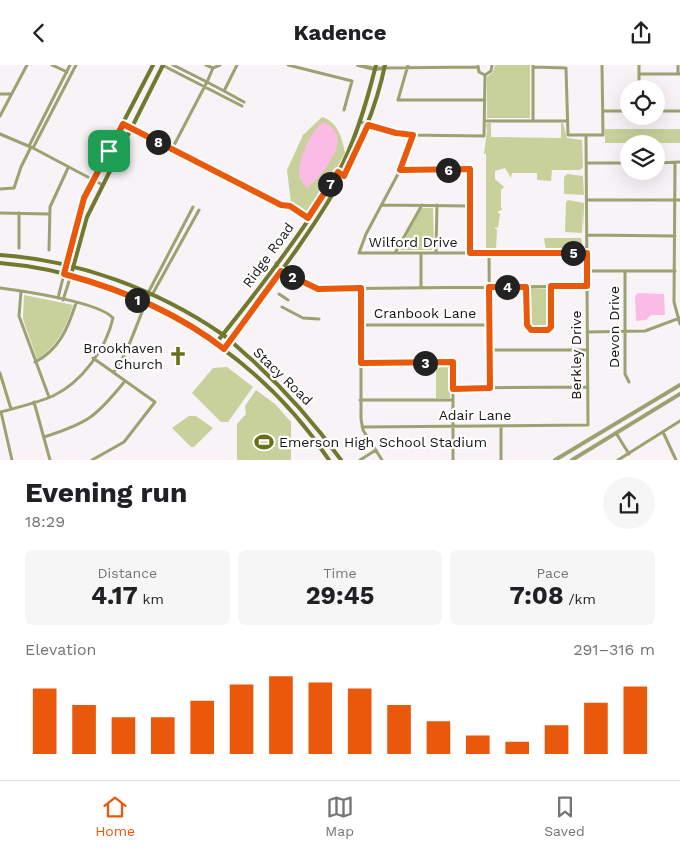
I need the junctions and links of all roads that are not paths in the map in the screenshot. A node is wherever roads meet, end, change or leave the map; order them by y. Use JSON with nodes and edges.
{"nodes":[{"id":1,"x":27,"y":65,"type":"edge"},
{"id":2,"x":52,"y":65,"type":"edge"},
{"id":3,"x":70,"y":65,"type":"edge"},
{"id":4,"x":76,"y":65,"type":"edge"},
{"id":5,"x":153,"y":65,"type":"edge"},
{"id":6,"x":162,"y":65,"type":"edge"},
{"id":7,"x":173,"y":65,"type":"edge"},
{"id":8,"x":206,"y":65,"type":"edge"},
{"id":9,"x":220,"y":65,"type":"edge"},
{"id":10,"x":237,"y":65,"type":"edge"},
{"id":11,"x":288,"y":65,"type":"edge"},
{"id":12,"x":358,"y":65,"type":"edge"},
{"id":13,"x":492,"y":65,"type":"edge"},
{"id":14,"x":602,"y":65,"type":"edge"},
{"id":15,"x":639,"y":65,"type":"edge"},
{"id":16,"x":678,"y":65,"type":"edge"},
{"id":17,"x":377,"y":66,"type":"edge"},
{"id":18,"x":478,"y":66,"type":"edge"},
{"id":19,"x":533,"y":66,"type":"edge"},
{"id":20,"x":384,"y":67,"type":"edge"},
{"id":21,"x":407,"y":67,"type":"edge"},
{"id":22,"x":213,"y":69,"type":"junction"},
{"id":23,"x":67,"y":72,"type":"junction"},
{"id":24,"x":639,"y":74,"type":"junction"},
{"id":25,"x":679,"y":74,"type":"edge"},
{"id":26,"x":485,"y":75,"type":"junction"},
{"id":27,"x":639,"y":80,"type":"edge"},
{"id":28,"x":207,"y":82,"type":"junction"},
{"id":29,"x":204,"y":86,"type":"junction"},
{"id":30,"x":224,"y":91,"type":"junction"},
{"id":31,"x":0,"y":94,"type":"edge"},
{"id":32,"x":12,"y":94,"type":"junction"},
{"id":33,"x":485,"y":100,"type":"junction"},
{"id":34,"x":344,"y":110,"type":"dead end"},
{"id":35,"x":603,"y":111,"type":"junction"},
{"id":36,"x":620,"y":111,"type":"edge"},
{"id":37,"x":665,"y":111,"type":"edge"},
{"id":38,"x":680,"y":111,"type":"edge"},
{"id":39,"x":0,"y":116,"type":"edge"},
{"id":40,"x":485,"y":121,"type":"junction"},
{"id":41,"x":533,"y":121,"type":"junction"},
{"id":42,"x":567,"y":121,"type":"junction"},
{"id":43,"x":360,"y":122,"type":"junction"},
{"id":44,"x":123,"y":124,"type":"junction"},
{"id":45,"x":368,"y":125,"type":"junction"},
{"id":46,"x":130,"y":128,"type":"junction"},
{"id":47,"x":0,"y":134,"type":"edge"},
{"id":48,"x":413,"y":135,"type":"junction"},
{"id":49,"x":586,"y":135,"type":"junction"},
{"id":50,"x":31,"y":147,"type":"junction"},
{"id":51,"x":172,"y":149,"type":"junction"},
{"id":52,"x":680,"y":162,"type":"edge"},
{"id":53,"x":586,"y":163,"type":"junction"},
{"id":54,"x":620,"y":163,"type":"edge"},
{"id":55,"x":665,"y":163,"type":"edge"},
{"id":56,"x":675,"y":163,"type":"junction"},
{"id":57,"x":68,"y":168,"type":"junction"},
{"id":58,"x":400,"y":170,"type":"junction"},
{"id":59,"x":338,"y":172,"type":"junction"},
{"id":60,"x":344,"y":176,"type":"junction"},
{"id":61,"x":94,"y":181,"type":"junction"},
{"id":62,"x":101,"y":184,"type":"junction"},
{"id":63,"x":0,"y":189,"type":"edge"},
{"id":64,"x":586,"y":200,"type":"junction"},
{"id":65,"x":675,"y":200,"type":"junction"},
{"id":66,"x":680,"y":200,"type":"edge"},
{"id":67,"x":382,"y":205,"type":"junction"},
{"id":68,"x":422,"y":205,"type":"junction"},
{"id":69,"x":437,"y":205,"type":"junction"},
{"id":70,"x":470,"y":206,"type":"junction"},
{"id":71,"x":193,"y":207,"type":"dead end"},
{"id":72,"x":199,"y":210,"type":"dead end"},
{"id":73,"x":0,"y":213,"type":"edge"},
{"id":74,"x":19,"y":213,"type":"junction"},
{"id":75,"x":49,"y":214,"type":"junction"},
{"id":76,"x":308,"y":218,"type":"junction"},
{"id":77,"x":315,"y":223,"type":"junction"},
{"id":78,"x":587,"y":235,"type":"junction"},
{"id":79,"x":675,"y":236,"type":"junction"},
{"id":80,"x":19,"y":248,"type":"dead end"},
{"id":81,"x":50,"y":250,"type":"dead end"},
{"id":82,"x":395,"y":253,"type":"junction"},
{"id":83,"x":421,"y":253,"type":"junction"},
{"id":84,"x":436,"y":253,"type":"junction"},
{"id":85,"x":470,"y":253,"type":"junction"},
{"id":86,"x":489,"y":253,"type":"junction"},
{"id":87,"x":587,"y":253,"type":"junction"},
{"id":88,"x":0,"y":255,"type":"edge"},
{"id":89,"x":0,"y":263,"type":"edge"},
{"id":90,"x":276,"y":263,"type":"junction"},
{"id":91,"x":66,"y":265,"type":"junction"},
{"id":92,"x":73,"y":267,"type":"junction"},
{"id":93,"x":281,"y":271,"type":"junction"},
{"id":94,"x":587,"y":271,"type":"junction"},
{"id":95,"x":675,"y":271,"type":"junction"},
{"id":96,"x":625,"y":272,"type":"junction"},
{"id":97,"x":64,"y":274,"type":"junction"},
{"id":98,"x":70,"y":275,"type":"junction"},
{"id":99,"x":551,"y":286,"type":"junction"},
{"id":100,"x":587,"y":286,"type":"junction"},
{"id":101,"x":421,"y":287,"type":"junction"},
{"id":102,"x":489,"y":287,"type":"junction"},
{"id":103,"x":526,"y":287,"type":"junction"},
{"id":104,"x":0,"y":288,"type":"edge"},
{"id":105,"x":361,"y":288,"type":"junction"},
{"id":106,"x":21,"y":291,"type":"junction"},
{"id":107,"x":150,"y":294,"type":"junction"},
{"id":108,"x":279,"y":294,"type":"dead end"},
{"id":109,"x":58,"y":298,"type":"junction"},
{"id":110,"x":288,"y":299,"type":"dead end"},
{"id":111,"x":63,"y":300,"type":"junction"},
{"id":112,"x":76,"y":303,"type":"junction"},
{"id":113,"x":146,"y":303,"type":"junction"},
{"id":114,"x":282,"y":307,"type":"dead end"},
{"id":115,"x":679,"y":318,"type":"edge"},
{"id":116,"x":319,"y":319,"type":"dead end"},
{"id":117,"x":680,"y":324,"type":"edge"},
{"id":118,"x":360,"y":325,"type":"junction"},
{"id":119,"x":489,"y":325,"type":"junction"},
{"id":120,"x":587,"y":332,"type":"junction"},
{"id":121,"x":625,"y":332,"type":"junction"},
{"id":122,"x":223,"y":335,"type":"junction"},
{"id":123,"x":230,"y":341,"type":"junction"},
{"id":124,"x":216,"y":343,"type":"junction"},
{"id":125,"x":224,"y":349,"type":"junction"},
{"id":126,"x":490,"y":350,"type":"junction"},
{"id":127,"x":588,"y":350,"type":"junction"},
{"id":128,"x":94,"y":358,"type":"junction"},
{"id":129,"x":36,"y":362,"type":"junction"},
{"id":130,"x":361,"y":363,"type":"junction"},
{"id":131,"x":114,"y":372,"type":"junction"},
{"id":132,"x":0,"y":373,"type":"edge"},
{"id":133,"x":125,"y":381,"type":"junction"},
{"id":134,"x":629,"y":382,"type":"dead end"},
{"id":135,"x":680,"y":385,"type":"edge"},
{"id":136,"x":588,"y":387,"type":"junction"},
{"id":137,"x":490,"y":388,"type":"junction"},
{"id":138,"x":453,"y":389,"type":"junction"},
{"id":139,"x":680,"y":394,"type":"edge"},
{"id":140,"x":49,"y":397,"type":"junction"},
{"id":141,"x":453,"y":399,"type":"junction"},
{"id":142,"x":360,"y":400,"type":"junction"},
{"id":143,"x":34,"y":402,"type":"junction"},
{"id":144,"x":299,"y":405,"type":"junction"},
{"id":145,"x":12,"y":409,"type":"junction"},
{"id":146,"x":292,"y":411,"type":"junction"},
{"id":147,"x":1,"y":412,"type":"edge"},
{"id":148,"x":680,"y":421,"type":"edge"},
{"id":149,"x":588,"y":425,"type":"joint"},
{"id":150,"x":453,"y":426,"type":"junction"},
{"id":151,"x":500,"y":426,"type":"junction"},
{"id":152,"x":362,"y":427,"type":"junction"},
{"id":153,"x":663,"y":432,"type":"junction"},
{"id":154,"x":616,"y":433,"type":"junction"},
{"id":155,"x":44,"y":437,"type":"junction"},
{"id":156,"x":376,"y":451,"type":"junction"},
{"id":157,"x":629,"y":454,"type":"junction"},
{"id":158,"x":12,"y":460,"type":"edge"},
{"id":159,"x":50,"y":460,"type":"edge"},
{"id":160,"x":92,"y":460,"type":"edge"},
{"id":161,"x":329,"y":460,"type":"edge"},
{"id":162,"x":341,"y":460,"type":"edge"},
{"id":163,"x":360,"y":460,"type":"edge"},
{"id":164,"x":382,"y":460,"type":"edge"},
{"id":165,"x":453,"y":460,"type":"edge"},
{"id":166,"x":501,"y":460,"type":"edge"},
{"id":167,"x":555,"y":460,"type":"edge"},
{"id":168,"x":572,"y":460,"type":"edge"},
{"id":169,"x":618,"y":460,"type":"edge"},
{"id":170,"x":676,"y":460,"type":"edge"}],
"edges":[{"from":1,"to":32,"type":"street"},
{"from":2,"to":23,"type":"street"},
{"from":3,"to":23,"type":"street"},
{"from":4,"to":50,"type":"street"},
{"from":5,"to":44,"type":"main road"},
{"from":6,"to":29,"type":"street"},
{"from":6,"to":46,"type":"main road"},
{"from":7,"to":28,"type":"street"},
{"from":8,"to":22,"type":"street"},
{"from":9,"to":22,"type":"street"},
{"from":10,"to":30,"type":"street"},
{"from":11,"to":34,"type":"street"},
{"from":12,"to":17,"type":"street"},
{"from":13,"to":26,"type":"street"},
{"from":14,"to":35,"type":"street"},
{"from":15,"to":24,"type":"street"},
{"from":16,"to":25,"type":"street"},
{"from":17,"to":20,"type":"street"},
{"from":17,"to":43,"type":"main road","name":"Ridge Road"},
{"from":18,"to":21,"type":"street"},
{"from":18,"to":26,"type":"street"},
{"from":19,"to":41,"type":"street"},
{"from":19,"to":42,"type":"street"},
{"from":20,"to":21,"type":"street"},
{"from":20,"to":45,"type":"main road","name":"Ridge Road"},
{"from":21,"to":33,"type":"street"},
{"from":22,"to":28,"type":"street"},
{"from":23,"to":50,"type":"street"},
{"from":24,"to":25,"type":"street"},
{"from":24,"to":27,"type":"street"},
{"from":26,"to":33,"type":"street"},
{"from":28,"to":29,"type":"street"},
{"from":28,"to":30,"type":"street"},
{"from":29,"to":30,"type":"street"},
{"from":29,"to":51,"type":"street"},
{"from":31,"to":32,"type":"street"},
{"from":32,"to":39,"type":"street"},
{"from":33,"to":40,"type":"street"},
{"from":35,"to":36,"type":"street"},
{"from":35,"to":49,"type":"street"},
{"from":37,"to":38,"type":"street"},
{"from":40,"to":41,"type":"street"},
{"from":40,"to":48,"type":"street"},
{"from":41,"to":42,"type":"street"},
{"from":42,"to":49,"type":"street"},
{"from":43,"to":45,"type":"street"},
{"from":43,"to":59,"type":"main road","name":"Ridge Road"},
{"from":44,"to":46,"type":"main road"},
{"from":44,"to":61,"type":"main road"},
{"from":45,"to":48,"type":"street"},
{"from":45,"to":60,"type":"main road","name":"Ridge Road"},
{"from":46,"to":51,"type":"street"},
{"from":46,"to":62,"type":"main road"},
{"from":47,"to":50,"type":"street"},
{"from":48,"to":58,"type":"street"},
{"from":49,"to":53,"type":"street","name":"Berkley Drive"},
{"from":50,"to":57,"type":"street"},
{"from":50,"to":63,"type":"street"},
{"from":51,"to":76,"type":"street"},
{"from":52,"to":56,"type":"street"},
{"from":53,"to":54,"type":"street"},
{"from":53,"to":64,"type":"street","name":"Berkley Drive"},
{"from":55,"to":56,"type":"street"},
{"from":56,"to":65,"type":"street"},
{"from":57,"to":61,"type":"street"},
{"from":57,"to":75,"type":"street"},
{"from":58,"to":67,"type":"street"},
{"from":58,"to":70,"type":"street"},
{"from":59,"to":60,"type":"main road"},
{"from":59,"to":76,"type":"main road","name":"Ridge Road"},
{"from":60,"to":77,"type":"main road","name":"Ridge Road"},
{"from":61,"to":62,"type":"street"},
{"from":61,"to":91,"type":"main road"},
{"from":62,"to":92,"type":"main road"},
{"from":64,"to":65,"type":"street"},
{"from":64,"to":78,"type":"street","name":"Berkley Drive"},
{"from":65,"to":66,"type":"street"},
{"from":65,"to":79,"type":"street"},
{"from":67,"to":68,"type":"street"},
{"from":67,"to":82,"type":"street","name":"Wilford Drive"},
{"from":68,"to":69,"type":"street"},
{"from":68,"to":82,"type":"street"},
{"from":69,"to":70,"type":"street"},
{"from":69,"to":84,"type":"street"},
{"from":70,"to":85,"type":"street"},
{"from":71,"to":107,"type":"street"},
{"from":72,"to":107,"type":"street"},
{"from":73,"to":74,"type":"street"},
{"from":74,"to":75,"type":"street"},
{"from":74,"to":80,"type":"street"},
{"from":75,"to":81,"type":"street"},
{"from":76,"to":77,"type":"main road"},
{"from":76,"to":90,"type":"main road","name":"Ridge Road"},
{"from":77,"to":93,"type":"main road","name":"Ridge Road"},
{"from":78,"to":79,"type":"street"},
{"from":78,"to":87,"type":"street","name":"Berkley Drive"},
{"from":79,"to":95,"type":"street"},
{"from":82,"to":83,"type":"street","name":"Wilford Drive"},
{"from":83,"to":84,"type":"street","name":"Wilford Drive"},
{"from":83,"to":101,"type":"street"},
{"from":84,"to":85,"type":"street","name":"Wilford Drive"},
{"from":85,"to":86,"type":"street","name":"Wilford Drive"},
{"from":86,"to":87,"type":"street","name":"Wilford Drive"},
{"from":86,"to":102,"type":"street"},
{"from":87,"to":94,"type":"street","name":"Berkley Drive"},
{"from":88,"to":91,"type":"main road","name":"Stacy Road"},
{"from":89,"to":97,"type":"main road","name":"Stacy Road"},
{"from":90,"to":93,"type":"street"},
{"from":90,"to":122,"type":"main road","name":"Ridge Road"},
{"from":91,"to":92,"type":"main road","name":"Stacy Road"},
{"from":91,"to":97,"type":"main road"},
{"from":92,"to":98,"type":"main road"},
{"from":92,"to":107,"type":"main road","name":"Stacy Road"},
{"from":93,"to":105,"type":"street"},
{"from":93,"to":123,"type":"main road","name":"Ridge Road"},
{"from":94,"to":96,"type":"street"},
{"from":94,"to":100,"type":"street","name":"Berkley Drive"},
{"from":95,"to":96,"type":"street"},
{"from":95,"to":115,"type":"street"},
{"from":96,"to":121,"type":"street","name":"Devon Drive"},
{"from":97,"to":98,"type":"main road","name":"Stacy Road"},
{"from":97,"to":109,"type":"street"},
{"from":98,"to":111,"type":"street"},
{"from":98,"to":113,"type":"main road","name":"Stacy Road"},
{"from":99,"to":100,"type":"street"},
{"from":99,"to":103,"type":"street"},
{"from":99,"to":103,"type":"street"},
{"from":100,"to":120,"type":"street","name":"Berkley Drive"},
{"from":101,"to":102,"type":"street"},
{"from":101,"to":105,"type":"street"},
{"from":102,"to":103,"type":"street"},
{"from":102,"to":119,"type":"street"},
{"from":104,"to":106,"type":"street"},
{"from":105,"to":118,"type":"street"},
{"from":106,"to":109,"type":"street"},
{"from":106,"to":129,"type":"street"},
{"from":107,"to":113,"type":"street"},
{"from":107,"to":122,"type":"main road","name":"Stacy Road"},
{"from":108,"to":110,"type":"street"},
{"from":109,"to":111,"type":"street"},
{"from":111,"to":112,"type":"street"},
{"from":112,"to":128,"type":"street"},
{"from":112,"to":129,"type":"street"},
{"from":113,"to":124,"type":"main road","name":"Stacy Road"},
{"from":113,"to":131,"type":"street"},
{"from":114,"to":116,"type":"street"},
{"from":115,"to":117,"type":"street"},
{"from":115,"to":121,"type":"street"},
{"from":118,"to":119,"type":"street","name":"Cranbook Lane"},
{"from":118,"to":130,"type":"street"},
{"from":119,"to":126,"type":"street"},
{"from":120,"to":121,"type":"street"},
{"from":120,"to":127,"type":"street","name":"Berkley Drive"},
{"from":121,"to":134,"type":"street","name":"Devon Drive"},
{"from":122,"to":123,"type":"main road","name":"Stacy Road"},
{"from":122,"to":124,"type":"main road","name":"Ridge Road"},
{"from":123,"to":125,"type":"main road","name":"Ridge Road"},
{"from":123,"to":144,"type":"main road","name":"Stacy Road"},
{"from":124,"to":125,"type":"main road","name":"Stacy Road"},
{"from":125,"to":146,"type":"main road","name":"Stacy Road"},
{"from":126,"to":127,"type":"street"},
{"from":126,"to":137,"type":"street"},
{"from":127,"to":136,"type":"street","name":"Berkley Drive"},
{"from":128,"to":131,"type":"street"},
{"from":128,"to":140,"type":"street"},
{"from":129,"to":140,"type":"street"},
{"from":130,"to":138,"type":"street"},
{"from":130,"to":142,"type":"street"},
{"from":131,"to":133,"type":"street"},
{"from":132,"to":145,"type":"street"},
{"from":133,"to":155,"type":"street"},
{"from":133,"to":160,"type":"street"},
{"from":135,"to":167,"type":"street"},
{"from":136,"to":137,"type":"street"},
{"from":136,"to":149,"type":"street","name":"Berkley Drive"},
{"from":137,"to":138,"type":"street"},
{"from":138,"to":141,"type":"street"},
{"from":139,"to":154,"type":"street"},
{"from":140,"to":143,"type":"street"},
{"from":141,"to":142,"type":"street"},
{"from":141,"to":150,"type":"street"},
{"from":142,"to":152,"type":"street"},
{"from":143,"to":145,"type":"street"},
{"from":143,"to":155,"type":"street"},
{"from":144,"to":146,"type":"main road"},
{"from":144,"to":162,"type":"main road","name":"Stacy Road"},
{"from":145,"to":147,"type":"street"},
{"from":146,"to":161,"type":"main road","name":"Stacy Road"},
{"from":147,"to":158,"type":"street"},
{"from":148,"to":153,"type":"street"},
{"from":149,"to":151,"type":"street","name":"Adair Lane"},
{"from":150,"to":151,"type":"street","name":"Adair Lane"},
{"from":150,"to":152,"type":"street","name":"Adair Lane"},
{"from":150,"to":165,"type":"street"},
{"from":151,"to":166,"type":"street"},
{"from":152,"to":156,"type":"street"},
{"from":153,"to":157,"type":"street"},
{"from":153,"to":170,"type":"street"},
{"from":154,"to":157,"type":"street"},
{"from":154,"to":168,"type":"street"},
{"from":155,"to":159,"type":"street"},
{"from":156,"to":163,"type":"street"},
{"from":156,"to":164,"type":"street"},
{"from":157,"to":169,"type":"street"}]}
